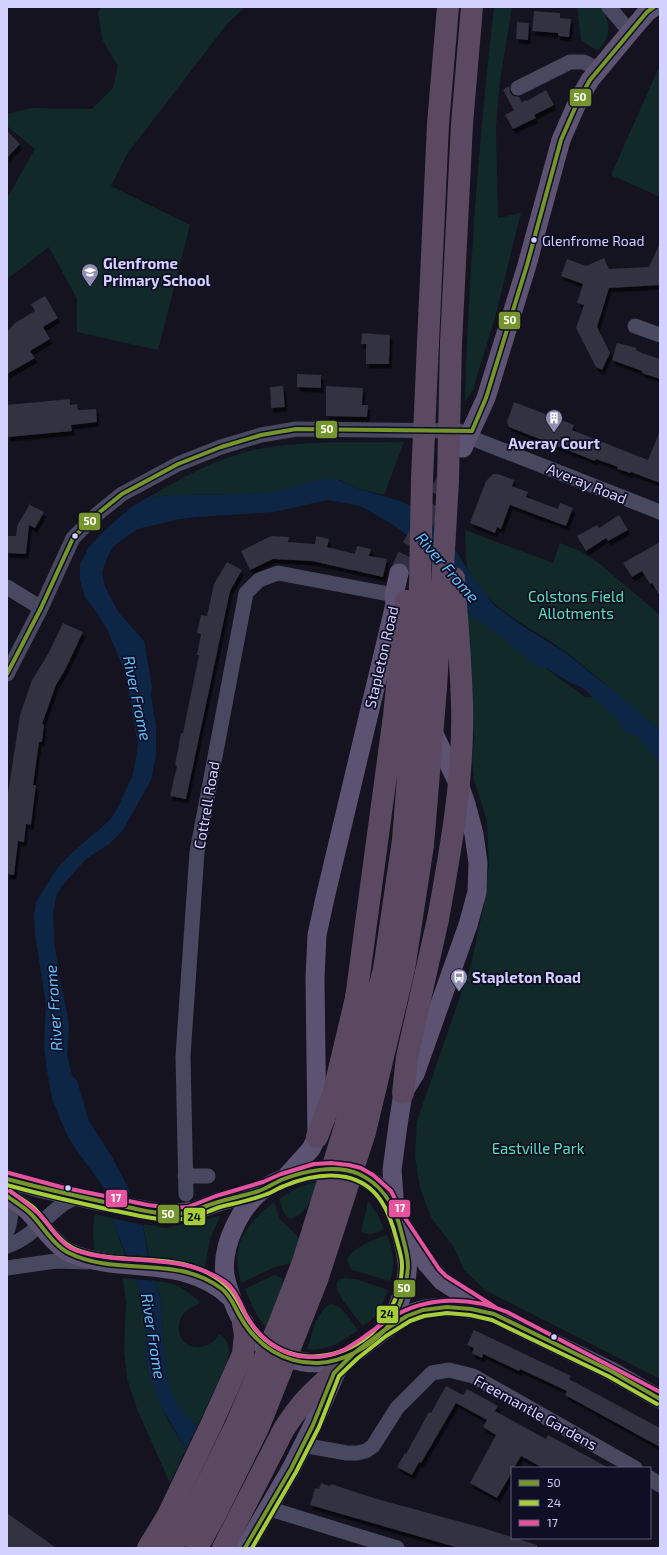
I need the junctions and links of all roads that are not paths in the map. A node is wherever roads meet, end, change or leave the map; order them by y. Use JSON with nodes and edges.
{"nodes":[{"id":1,"x":448,"y":7,"type":"edge"},
{"id":2,"x":472,"y":7,"type":"edge"},
{"id":3,"x":609,"y":7,"type":"edge"},
{"id":4,"x":654,"y":7,"type":"edge"},
{"id":5,"x":630,"y":32,"type":"junction"},
{"id":6,"x":599,"y":70,"type":"junction"},
{"id":7,"x":518,"y":88,"type":"dead end"},
{"id":8,"x":635,"y":326,"type":"dead end"},
{"id":9,"x":660,"y":335,"type":"edge"},
{"id":10,"x":468,"y":439,"type":"junction"},
{"id":11,"x":422,"y":479,"type":"junction"},
{"id":12,"x":448,"y":481,"type":"junction"},
{"id":13,"x":660,"y":512,"type":"edge"},
{"id":14,"x":399,"y":573,"type":"tunnel mouth"},
{"id":15,"x":7,"y":587,"type":"edge"},
{"id":16,"x":395,"y":600,"type":"junction"},
{"id":17,"x":41,"y":608,"type":"junction"},
{"id":18,"x":7,"y":674,"type":"edge"},
{"id":19,"x":420,"y":706,"type":"junction"},
{"id":20,"x":364,"y":730,"type":"junction"},
{"id":21,"x":403,"y":1093,"type":"junction"},
{"id":22,"x":317,"y":1137,"type":"junction"},
{"id":23,"x":185,"y":1176,"type":"junction"},
{"id":24,"x":208,"y":1176,"type":"dead end"},
{"id":25,"x":283,"y":1180,"type":"junction"},
{"id":26,"x":265,"y":1188,"type":"junction"},
{"id":27,"x":7,"y":1190,"type":"edge"},
{"id":28,"x":186,"y":1194,"type":"dead end"},
{"id":29,"x":88,"y":1199,"type":"junction"},
{"id":30,"x":396,"y":1214,"type":"junction"},
{"id":31,"x":41,"y":1225,"type":"junction"},
{"id":32,"x":7,"y":1231,"type":"edge"},
{"id":33,"x":7,"y":1246,"type":"edge"},
{"id":34,"x":104,"y":1263,"type":"junction"},
{"id":35,"x":7,"y":1268,"type":"edge"},
{"id":36,"x":231,"y":1298,"type":"junction"},
{"id":37,"x":494,"y":1314,"type":"junction"},
{"id":38,"x":244,"y":1323,"type":"junction"},
{"id":39,"x":383,"y":1331,"type":"junction"},
{"id":40,"x":354,"y":1353,"type":"junction"},
{"id":41,"x":334,"y":1373,"type":"junction"},
{"id":42,"x":660,"y":1399,"type":"edge"},
{"id":43,"x":302,"y":1446,"type":"junction"},
{"id":44,"x":633,"y":1467,"type":"edge"},
{"id":45,"x":651,"y":1479,"type":"edge"},
{"id":46,"x":660,"y":1485,"type":"edge"},
{"id":47,"x":267,"y":1508,"type":"junction"},
{"id":48,"x":148,"y":1548,"type":"edge"},
{"id":49,"x":172,"y":1548,"type":"edge"},
{"id":50,"x":197,"y":1548,"type":"edge"},
{"id":51,"x":223,"y":1548,"type":"edge"},
{"id":52,"x":245,"y":1548,"type":"edge"},
{"id":53,"x":397,"y":1548,"type":"edge"}],
"edges":[{"from":1,"to":11,"type":"highway","bridge":true},
{"from":2,"to":12,"type":"highway","bridge":true},
{"from":3,"to":5,"type":"street"},
{"from":4,"to":5,"type":"main road"},
{"from":5,"to":6,"type":"main road"},
{"from":6,"to":7,"type":"street"},
{"from":6,"to":10,"type":"main road"},
{"from":8,"to":9,"type":"street"},
{"from":10,"to":13,"type":"street","name":"Averay Road"},
{"from":10,"to":17,"type":"street"},
{"from":11,"to":22,"type":"highway","bridge":true},
{"from":11,"to":49,"type":"highway","bridge":true},
{"from":12,"to":21,"type":"highway","bridge":true},
{"from":12,"to":50,"type":"highway","bridge":true},
{"from":14,"to":16,"type":"main road","name":"Stapleton Road"},
{"from":15,"to":17,"type":"street"},
{"from":16,"to":19,"type":"main road"},
{"from":16,"to":20,"type":"main road","name":"Stapleton Road"},
{"from":16,"to":23,"type":"street","name":"Cottrell Road"},
{"from":17,"to":18,"type":"street"},
{"from":19,"to":20,"type":"main road"},
{"from":19,"to":21,"type":"main road"},
{"from":20,"to":22,"type":"main road","name":"Stapleton Road"},
{"from":21,"to":30,"type":"main road"},
{"from":22,"to":25,"type":"main road"},
{"from":23,"to":24,"type":"street"},
{"from":23,"to":28,"type":"street","name":"Cottrell Road"},
{"from":25,"to":26,"type":"main road"},
{"from":25,"to":30,"type":"main road"},
{"from":26,"to":29,"type":"main road"},
{"from":26,"to":36,"type":"main road"},
{"from":27,"to":29,"type":"main road"},
{"from":27,"to":31,"type":"main road"},
{"from":27,"to":32,"type":"street"},
{"from":29,"to":31,"type":"street"},
{"from":30,"to":37,"type":"main road"},
{"from":30,"to":39,"type":"main road"},
{"from":31,"to":33,"type":"street"},
{"from":31,"to":34,"type":"main road"},
{"from":34,"to":35,"type":"street"},
{"from":34,"to":36,"type":"main road"},
{"from":36,"to":38,"type":"main road"},
{"from":37,"to":39,"type":"main road"},
{"from":37,"to":42,"type":"main road"},
{"from":38,"to":40,"type":"main road"},
{"from":38,"to":48,"type":"highway"},
{"from":39,"to":40,"type":"main road"},
{"from":40,"to":41,"type":"main road"},
{"from":41,"to":43,"type":"main road"},
{"from":41,"to":51,"type":"highway"},
{"from":43,"to":44,"type":"street","name":"Freemantle Gardens"},
{"from":43,"to":47,"type":"main road"},
{"from":45,"to":46,"type":"street"},
{"from":47,"to":52,"type":"main road"},
{"from":47,"to":53,"type":"street"}]}
